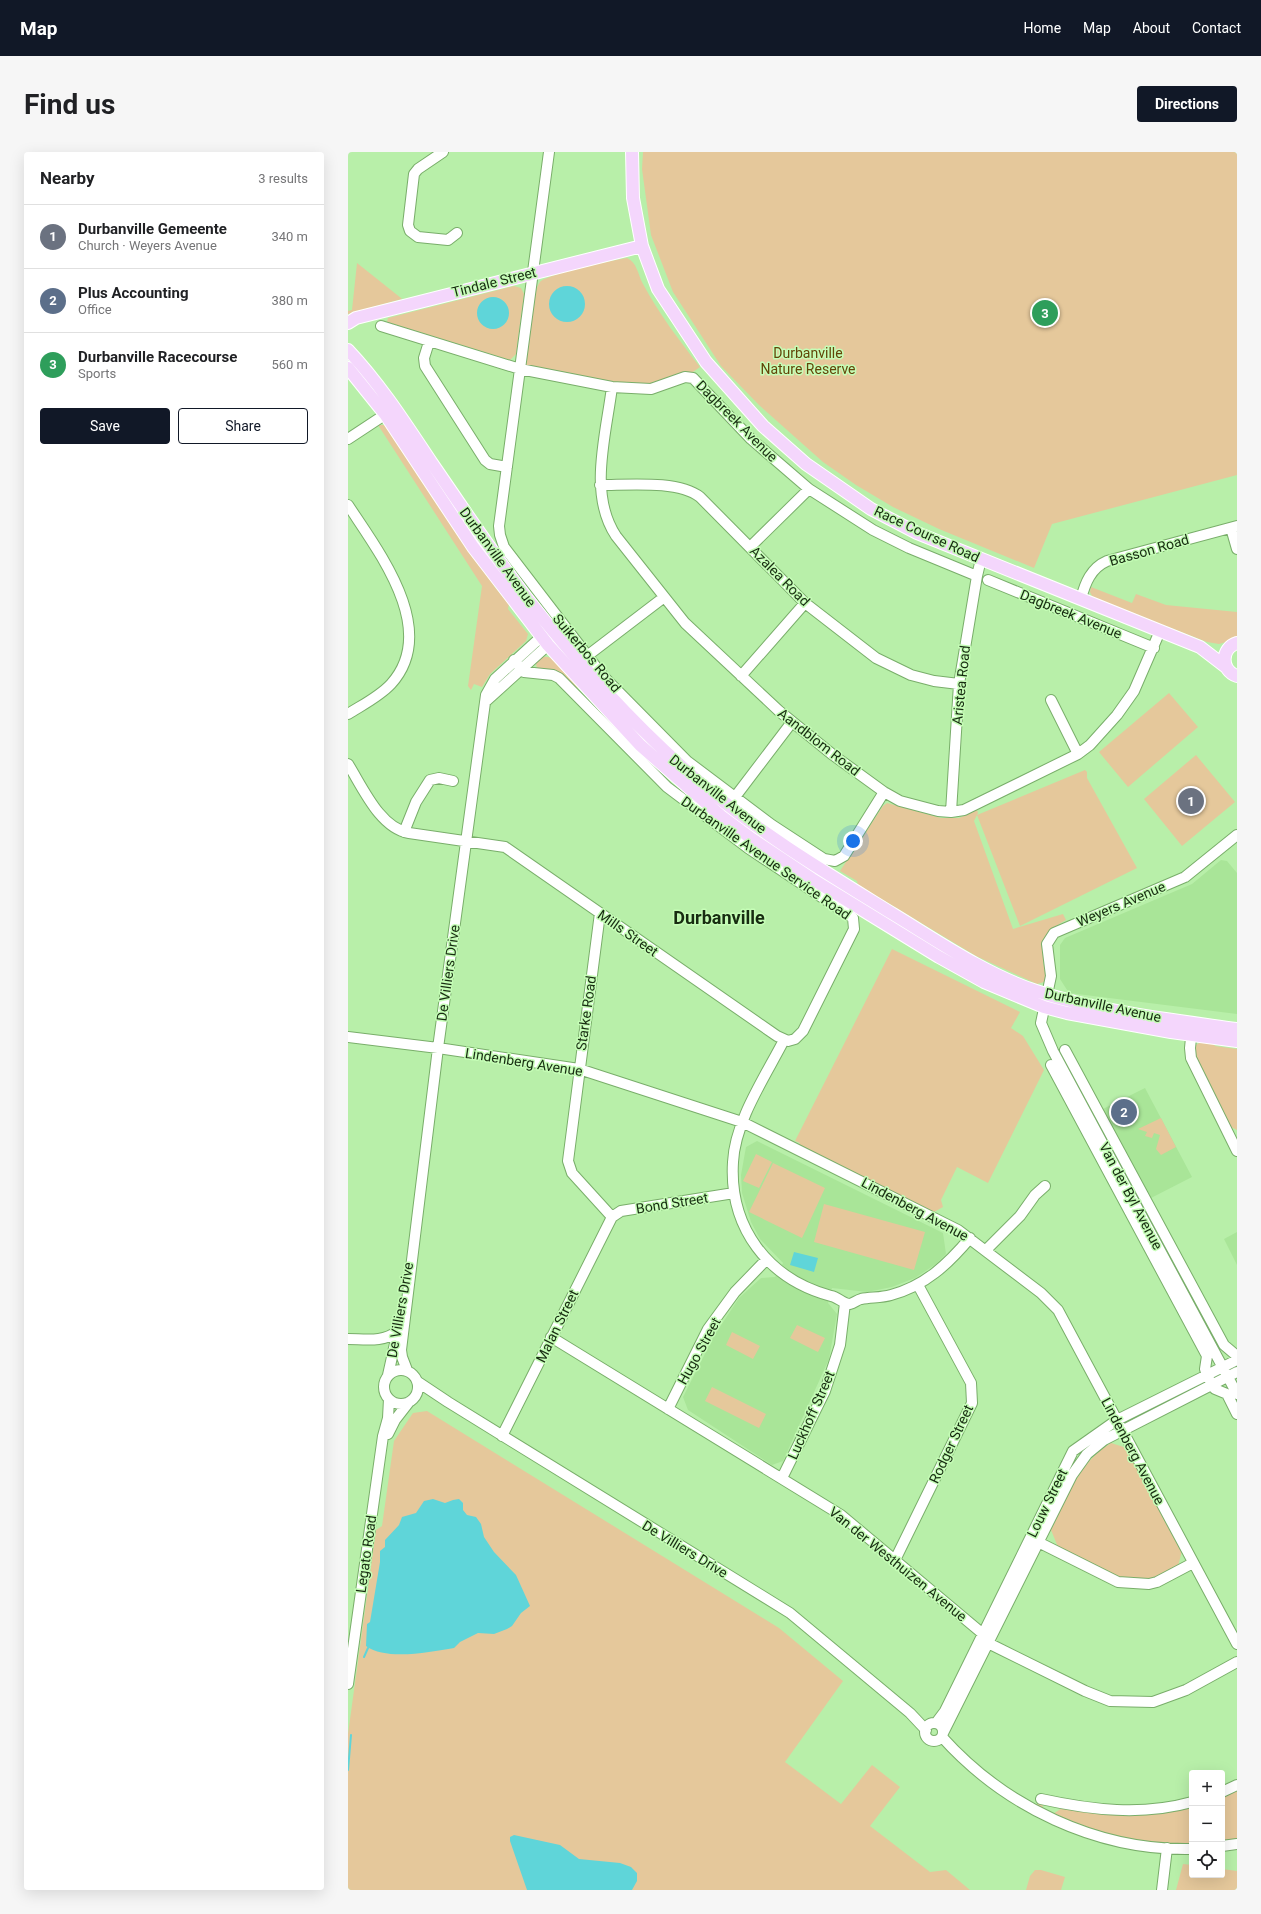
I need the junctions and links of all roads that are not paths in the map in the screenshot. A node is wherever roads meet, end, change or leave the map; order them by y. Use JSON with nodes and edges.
{"nodes":[{"id":1,"x":444,"y":152,"type":"edge"},
{"id":2,"x":549,"y":152,"type":"edge"},
{"id":3,"x":632,"y":152,"type":"edge"},
{"id":4,"x":457,"y":233,"type":"dead end"},
{"id":5,"x":642,"y":246,"type":"junction"},
{"id":6,"x":533,"y":272,"type":"junction"},
{"id":7,"x":348,"y":323,"type":"edge"},
{"id":8,"x":381,"y":326,"type":"dead end"},
{"id":9,"x":429,"y":342,"type":"junction"},
{"id":10,"x":348,"y":350,"type":"edge"},
{"id":11,"x":348,"y":368,"type":"edge"},
{"id":12,"x":520,"y":369,"type":"junction"},
{"id":13,"x":612,"y":387,"type":"junction"},
{"id":14,"x":395,"y":408,"type":"junction"},
{"id":15,"x":385,"y":414,"type":"junction"},
{"id":16,"x":348,"y":439,"type":"edge"},
{"id":17,"x":507,"y":467,"type":"junction"},
{"id":18,"x":600,"y":485,"type":"junction"},
{"id":19,"x":809,"y":489,"type":"junction"},
{"id":20,"x":348,"y":505,"type":"edge"},
{"id":21,"x":1234,"y":527,"type":"edge"},
{"id":22,"x":750,"y":547,"type":"junction"},
{"id":23,"x":1237,"y":549,"type":"edge"},
{"id":24,"x":981,"y":559,"type":"junction"},
{"id":25,"x":977,"y":576,"type":"junction"},
{"id":26,"x":988,"y":580,"type":"dead end"},
{"id":27,"x":663,"y":598,"type":"junction"},
{"id":28,"x":1080,"y":599,"type":"junction"},
{"id":29,"x":805,"y":603,"type":"junction"},
{"id":30,"x":1160,"y":631,"type":"junction"},
{"id":31,"x":554,"y":632,"type":"junction"},
{"id":32,"x":544,"y":641,"type":"junction"},
{"id":33,"x":1232,"y":646,"type":"edge"},
{"id":34,"x":1200,"y":647,"type":"junction"},
{"id":35,"x":1154,"y":648,"type":"junction"},
{"id":36,"x":587,"y":656,"type":"junction"},
{"id":37,"x":514,"y":660,"type":"junction"},
{"id":38,"x":1226,"y":667,"type":"junction"},
{"id":39,"x":521,"y":668,"type":"junction"},
{"id":40,"x":741,"y":676,"type":"junction"},
{"id":41,"x":1237,"y":676,"type":"edge"},
{"id":42,"x":959,"y":684,"type":"junction"},
{"id":43,"x":1050,"y":700,"type":"dead end"},
{"id":44,"x":484,"y":702,"type":"junction"},
{"id":45,"x":348,"y":714,"type":"edge"},
{"id":46,"x":792,"y":722,"type":"junction"},
{"id":47,"x":1078,"y":754,"type":"junction"},
{"id":48,"x":348,"y":764,"type":"edge"},
{"id":49,"x":453,"y":781,"type":"dead end"},
{"id":50,"x":884,"y":792,"type":"junction"},
{"id":51,"x":735,"y":797,"type":"junction"},
{"id":52,"x":951,"y":812,"type":"junction"},
{"id":53,"x":404,"y":832,"type":"junction"},
{"id":54,"x":1237,"y":835,"type":"edge"},
{"id":55,"x":466,"y":841,"type":"junction"},
{"id":56,"x":600,"y":913,"type":"junction"},
{"id":57,"x":1048,"y":995,"type":"junction"},
{"id":58,"x":1044,"y":1007,"type":"junction"},
{"id":59,"x":1192,"y":1022,"type":"junction"},
{"id":60,"x":1237,"y":1029,"type":"edge"},
{"id":61,"x":1191,"y":1035,"type":"junction"},
{"id":62,"x":348,"y":1037,"type":"edge"},
{"id":63,"x":784,"y":1040,"type":"junction"},
{"id":64,"x":1237,"y":1041,"type":"edge"},
{"id":65,"x":438,"y":1048,"type":"junction"},
{"id":66,"x":1065,"y":1050,"type":"dead end"},
{"id":67,"x":1051,"y":1065,"type":"dead end"},
{"id":68,"x":579,"y":1069,"type":"junction"},
{"id":69,"x":1091,"y":1097,"type":"junction"},
{"id":70,"x":1082,"y":1104,"type":"junction"},
{"id":71,"x":742,"y":1122,"type":"junction"},
{"id":72,"x":1237,"y":1152,"type":"edge"},
{"id":73,"x":1045,"y":1186,"type":"dead end"},
{"id":74,"x":734,"y":1193,"type":"junction"},
{"id":75,"x":612,"y":1216,"type":"junction"},
{"id":76,"x":970,"y":1238,"type":"junction"},
{"id":77,"x":412,"y":1244,"type":"junction"},
{"id":78,"x":986,"y":1250,"type":"junction"},
{"id":79,"x":766,"y":1260,"type":"junction"},
{"id":80,"x":918,"y":1285,"type":"junction"},
{"id":81,"x":846,"y":1303,"type":"junction"},
{"id":82,"x":397,"y":1331,"type":"junction"},
{"id":83,"x":552,"y":1337,"type":"junction"},
{"id":84,"x":348,"y":1339,"type":"edge"},
{"id":85,"x":382,"y":1339,"type":"junction"},
{"id":86,"x":394,"y":1353,"type":"junction"},
{"id":87,"x":1237,"y":1356,"type":"edge"},
{"id":88,"x":1237,"y":1360,"type":"edge"},
{"id":89,"x":407,"y":1370,"type":"junction"},
{"id":90,"x":1229,"y":1372,"type":"edge"},
{"id":91,"x":388,"y":1375,"type":"junction"},
{"id":92,"x":1209,"y":1380,"type":"junction"},
{"id":93,"x":418,"y":1382,"type":"junction"},
{"id":94,"x":1237,"y":1394,"type":"edge"},
{"id":95,"x":390,"y":1400,"type":"junction"},
{"id":96,"x":412,"y":1400,"type":"junction"},
{"id":97,"x":448,"y":1402,"type":"junction"},
{"id":98,"x":668,"y":1409,"type":"junction"},
{"id":99,"x":1237,"y":1414,"type":"edge"},
{"id":100,"x":1117,"y":1420,"type":"junction"},
{"id":101,"x":1122,"y":1430,"type":"junction"},
{"id":102,"x":502,"y":1436,"type":"junction"},
{"id":103,"x":381,"y":1447,"type":"junction"},
{"id":104,"x":782,"y":1478,"type":"junction"},
{"id":105,"x":1034,"y":1540,"type":"junction"},
{"id":106,"x":895,"y":1560,"type":"junction"},
{"id":107,"x":1193,"y":1563,"type":"junction"},
{"id":108,"x":983,"y":1634,"type":"junction"},
{"id":109,"x":988,"y":1643,"type":"junction"},
{"id":110,"x":1237,"y":1644,"type":"edge"},
{"id":111,"x":1237,"y":1662,"type":"edge"},
{"id":112,"x":348,"y":1684,"type":"edge"},
{"id":113,"x":931,"y":1726,"type":"junction"},
{"id":114,"x":941,"y":1737,"type":"junction"},
{"id":115,"x":1237,"y":1785,"type":"edge"},
{"id":116,"x":1225,"y":1791,"type":"edge"},
{"id":117,"x":1041,"y":1799,"type":"dead end"},
{"id":118,"x":1189,"y":1803,"type":"edge"},
{"id":119,"x":1237,"y":1844,"type":"edge"},
{"id":120,"x":1225,"y":1846,"type":"edge"},
{"id":121,"x":1166,"y":1848,"type":"junction"},
{"id":122,"x":1189,"y":1848,"type":"edge"},
{"id":123,"x":1162,"y":1890,"type":"edge"}],
"edges":[{"from":1,"to":4,"type":"street"},
{"from":2,"to":6,"type":"street","name":"Suikerbos Road"},
{"from":3,"to":5,"type":"main road","name":"Race Course Road"},
{"from":5,"to":6,"type":"main road","name":"Tindale Street"},
{"from":5,"to":24,"type":"main road","name":"Race Course Road"},
{"from":6,"to":7,"type":"main road","name":"Tindale Street"},
{"from":6,"to":12,"type":"street","name":"Suikerbos Road"},
{"from":8,"to":9,"type":"street","name":"Dagbreek Avenue"},
{"from":9,"to":12,"type":"street","name":"Dagbreek Avenue"},
{"from":9,"to":17,"type":"street"},
{"from":10,"to":14,"type":"main road","name":"Durbanville Avenue"},
{"from":11,"to":15,"type":"main road","name":"Durbanville Avenue"},
{"from":12,"to":13,"type":"street","name":"Dagbreek Avenue"},
{"from":12,"to":17,"type":"street","name":"Suikerbos Road"},
{"from":13,"to":18,"type":"street","name":"Aandblom Road"},
{"from":13,"to":19,"type":"street","name":"Dagbreek Avenue"},
{"from":14,"to":15,"type":"street"},
{"from":14,"to":31,"type":"main road","name":"Durbanville Avenue"},
{"from":15,"to":16,"type":"street"},
{"from":15,"to":32,"type":"main road","name":"Durbanville Avenue"},
{"from":17,"to":36,"type":"street","name":"Suikerbos Road"},
{"from":18,"to":22,"type":"street","name":"Azalea Road"},
{"from":18,"to":27,"type":"street","name":"Aandblom Road"},
{"from":19,"to":22,"type":"street"},
{"from":19,"to":25,"type":"street","name":"Dagbreek Avenue"},
{"from":20,"to":45,"type":"street"},
{"from":21,"to":23,"type":"street"},
{"from":21,"to":28,"type":"street","name":"Basson Road"},
{"from":22,"to":29,"type":"street","name":"Azalea Road"},
{"from":24,"to":25,"type":"street","name":"Aristea Road"},
{"from":24,"to":28,"type":"main road","name":"Race Course Road"},
{"from":25,"to":42,"type":"street","name":"Aristea Road"},
{"from":26,"to":35,"type":"street","name":"Dagbreek Avenue"},
{"from":27,"to":36,"type":"street"},
{"from":27,"to":40,"type":"street","name":"Aandblom Road"},
{"from":28,"to":30,"type":"main road","name":"Race Course Road"},
{"from":29,"to":40,"type":"street"},
{"from":29,"to":42,"type":"street","name":"Azalea Road"},
{"from":30,"to":34,"type":"main road","name":"Race Course Road"},
{"from":30,"to":35,"type":"street","name":"Aandblom Road"},
{"from":31,"to":32,"type":"street","name":"De Villiers Drive"},
{"from":31,"to":57,"type":"main road","name":"Durbanville Avenue"},
{"from":32,"to":37,"type":"street","name":"De Villiers Drive"},
{"from":32,"to":39,"type":"street","name":"De Villiers Drive"},
{"from":32,"to":58,"type":"main road","name":"Durbanville Avenue"},
{"from":33,"to":34,"type":"main road","name":"Race Course Road"},
{"from":33,"to":38,"type":"main road","name":"Race Course Road"},
{"from":34,"to":38,"type":"main road","name":"Race Course Road"},
{"from":35,"to":47,"type":"street","name":"Aandblom Road"},
{"from":36,"to":51,"type":"street","name":"Suikerbos Road"},
{"from":37,"to":39,"type":"street"},
{"from":37,"to":44,"type":"street","name":"De Villiers Drive"},
{"from":38,"to":41,"type":"main road","name":"Race Course Road"},
{"from":39,"to":44,"type":"street","name":"De Villiers Drive"},
{"from":39,"to":63,"type":"street","name":"Durbanville Avenue Service Road"},
{"from":40,"to":46,"type":"street","name":"Aandblom Road"},
{"from":42,"to":52,"type":"street","name":"Aristea Road"},
{"from":43,"to":47,"type":"street"},
{"from":44,"to":55,"type":"street","name":"De Villiers Drive"},
{"from":46,"to":50,"type":"street","name":"Aandblom Road"},
{"from":46,"to":51,"type":"street"},
{"from":47,"to":52,"type":"street","name":"Aandblom Road"},
{"from":48,"to":53,"type":"street"},
{"from":49,"to":53,"type":"street"},
{"from":50,"to":51,"type":"street","name":"Suikerbos Road"},
{"from":50,"to":52,"type":"street","name":"Aandblom Road"},
{"from":53,"to":55,"type":"street","name":"Mills Street"},
{"from":54,"to":57,"type":"street","name":"Weyers Avenue"},
{"from":55,"to":56,"type":"street","name":"Mills Street"},
{"from":55,"to":65,"type":"street","name":"De Villiers Drive"},
{"from":56,"to":63,"type":"street","name":"Mills Street"},
{"from":56,"to":68,"type":"street","name":"Starke Road"},
{"from":57,"to":58,"type":"street","name":"Van der Byl Avenue"},
{"from":57,"to":59,"type":"main road","name":"Durbanville Avenue"},
{"from":58,"to":61,"type":"main road","name":"Durbanville Avenue"},
{"from":58,"to":70,"type":"street","name":"Van der Byl Avenue"},
{"from":59,"to":60,"type":"main road","name":"Durbanville Avenue"},
{"from":59,"to":61,"type":"street"},
{"from":61,"to":64,"type":"main road","name":"Durbanville Avenue"},
{"from":61,"to":72,"type":"street"},
{"from":62,"to":65,"type":"street","name":"Lindenberg Avenue"},
{"from":63,"to":71,"type":"street"},
{"from":65,"to":68,"type":"street","name":"Lindenberg Avenue"},
{"from":65,"to":77,"type":"street","name":"De Villiers Drive"},
{"from":66,"to":69,"type":"street"},
{"from":67,"to":92,"type":"street","name":"Van der Byl Avenue"},
{"from":68,"to":71,"type":"street","name":"Lindenberg Avenue"},
{"from":68,"to":75,"type":"street","name":"Starke Road"},
{"from":69,"to":70,"type":"street"},
{"from":69,"to":87,"type":"street"},
{"from":70,"to":90,"type":"street","name":"Van der Byl Avenue"},
{"from":71,"to":74,"type":"street"},
{"from":71,"to":76,"type":"street","name":"Lindenberg Avenue"},
{"from":73,"to":78,"type":"street"},
{"from":74,"to":75,"type":"street","name":"Bond Street"},
{"from":74,"to":79,"type":"street"},
{"from":75,"to":83,"type":"street","name":"Malan Street"},
{"from":76,"to":78,"type":"street","name":"Lindenberg Avenue"},
{"from":76,"to":80,"type":"street"},
{"from":77,"to":82,"type":"street","name":"De Villiers Drive"},
{"from":77,"to":89,"type":"street","name":"De Villiers Drive"},
{"from":78,"to":100,"type":"street","name":"Lindenberg Avenue"},
{"from":79,"to":81,"type":"street"},
{"from":79,"to":98,"type":"street","name":"Hugo Street"},
{"from":80,"to":81,"type":"street"},
{"from":80,"to":106,"type":"street","name":"Rodger Street"},
{"from":81,"to":104,"type":"street","name":"Luckhoff Street"},
{"from":82,"to":85,"type":"street"},
{"from":82,"to":86,"type":"street","name":"De Villiers Drive"},
{"from":83,"to":98,"type":"street","name":"Van der Westhuizen Avenue"},
{"from":83,"to":102,"type":"street","name":"Malan Street"},
{"from":84,"to":85,"type":"street"},
{"from":85,"to":86,"type":"street"},
{"from":86,"to":91,"type":"street","name":"De Villiers Drive"},
{"from":88,"to":90,"type":"street","name":"Louw Street"},
{"from":89,"to":91,"type":"street"},
{"from":89,"to":93,"type":"street"},
{"from":90,"to":92,"type":"street","name":"Louw Street"},
{"from":90,"to":94,"type":"street","name":"Van der Byl Avenue"},
{"from":91,"to":95,"type":"street"},
{"from":92,"to":99,"type":"street"},
{"from":92,"to":100,"type":"street","name":"Louw Street"},
{"from":92,"to":101,"type":"street","name":"Louw Street"},
{"from":93,"to":96,"type":"street"},
{"from":93,"to":97,"type":"street","name":"De Villiers Drive"},
{"from":95,"to":96,"type":"street"},
{"from":95,"to":103,"type":"street","name":"Legato Road"},
{"from":96,"to":97,"type":"street","name":"De Villiers Drive"},
{"from":96,"to":103,"type":"street","name":"Legato Road"},
{"from":97,"to":102,"type":"street","name":"De Villiers Drive"},
{"from":98,"to":104,"type":"street","name":"Van der Westhuizen Avenue"},
{"from":100,"to":101,"type":"street","name":"Lindenberg Avenue"},
{"from":100,"to":105,"type":"street","name":"Louw Street"},
{"from":101,"to":105,"type":"street","name":"Louw Street"},
{"from":101,"to":107,"type":"street","name":"Lindenberg Avenue"},
{"from":102,"to":113,"type":"street","name":"De Villiers Drive"},
{"from":103,"to":112,"type":"street","name":"Legato Road"},
{"from":104,"to":106,"type":"street","name":"Van der Westhuizen Avenue"},
{"from":105,"to":107,"type":"street"},
{"from":105,"to":108,"type":"street","name":"Louw Street"},
{"from":105,"to":109,"type":"street","name":"Louw Street"},
{"from":106,"to":108,"type":"street","name":"Van der Westhuizen Avenue"},
{"from":107,"to":110,"type":"street","name":"Lindenberg Avenue"},
{"from":108,"to":109,"type":"street","name":"Van der Westhuizen Avenue"},
{"from":108,"to":113,"type":"street","name":"Louw Street"},
{"from":109,"to":111,"type":"street"},
{"from":109,"to":114,"type":"street","name":"Louw Street"},
{"from":113,"to":114,"type":"street"},
{"from":113,"to":114,"type":"street"},
{"from":114,"to":121,"type":"street"},
{"from":115,"to":116,"type":"street"},
{"from":117,"to":118,"type":"street"},
{"from":119,"to":120,"type":"street"},
{"from":121,"to":122,"type":"street"},
{"from":121,"to":123,"type":"street"}]}
